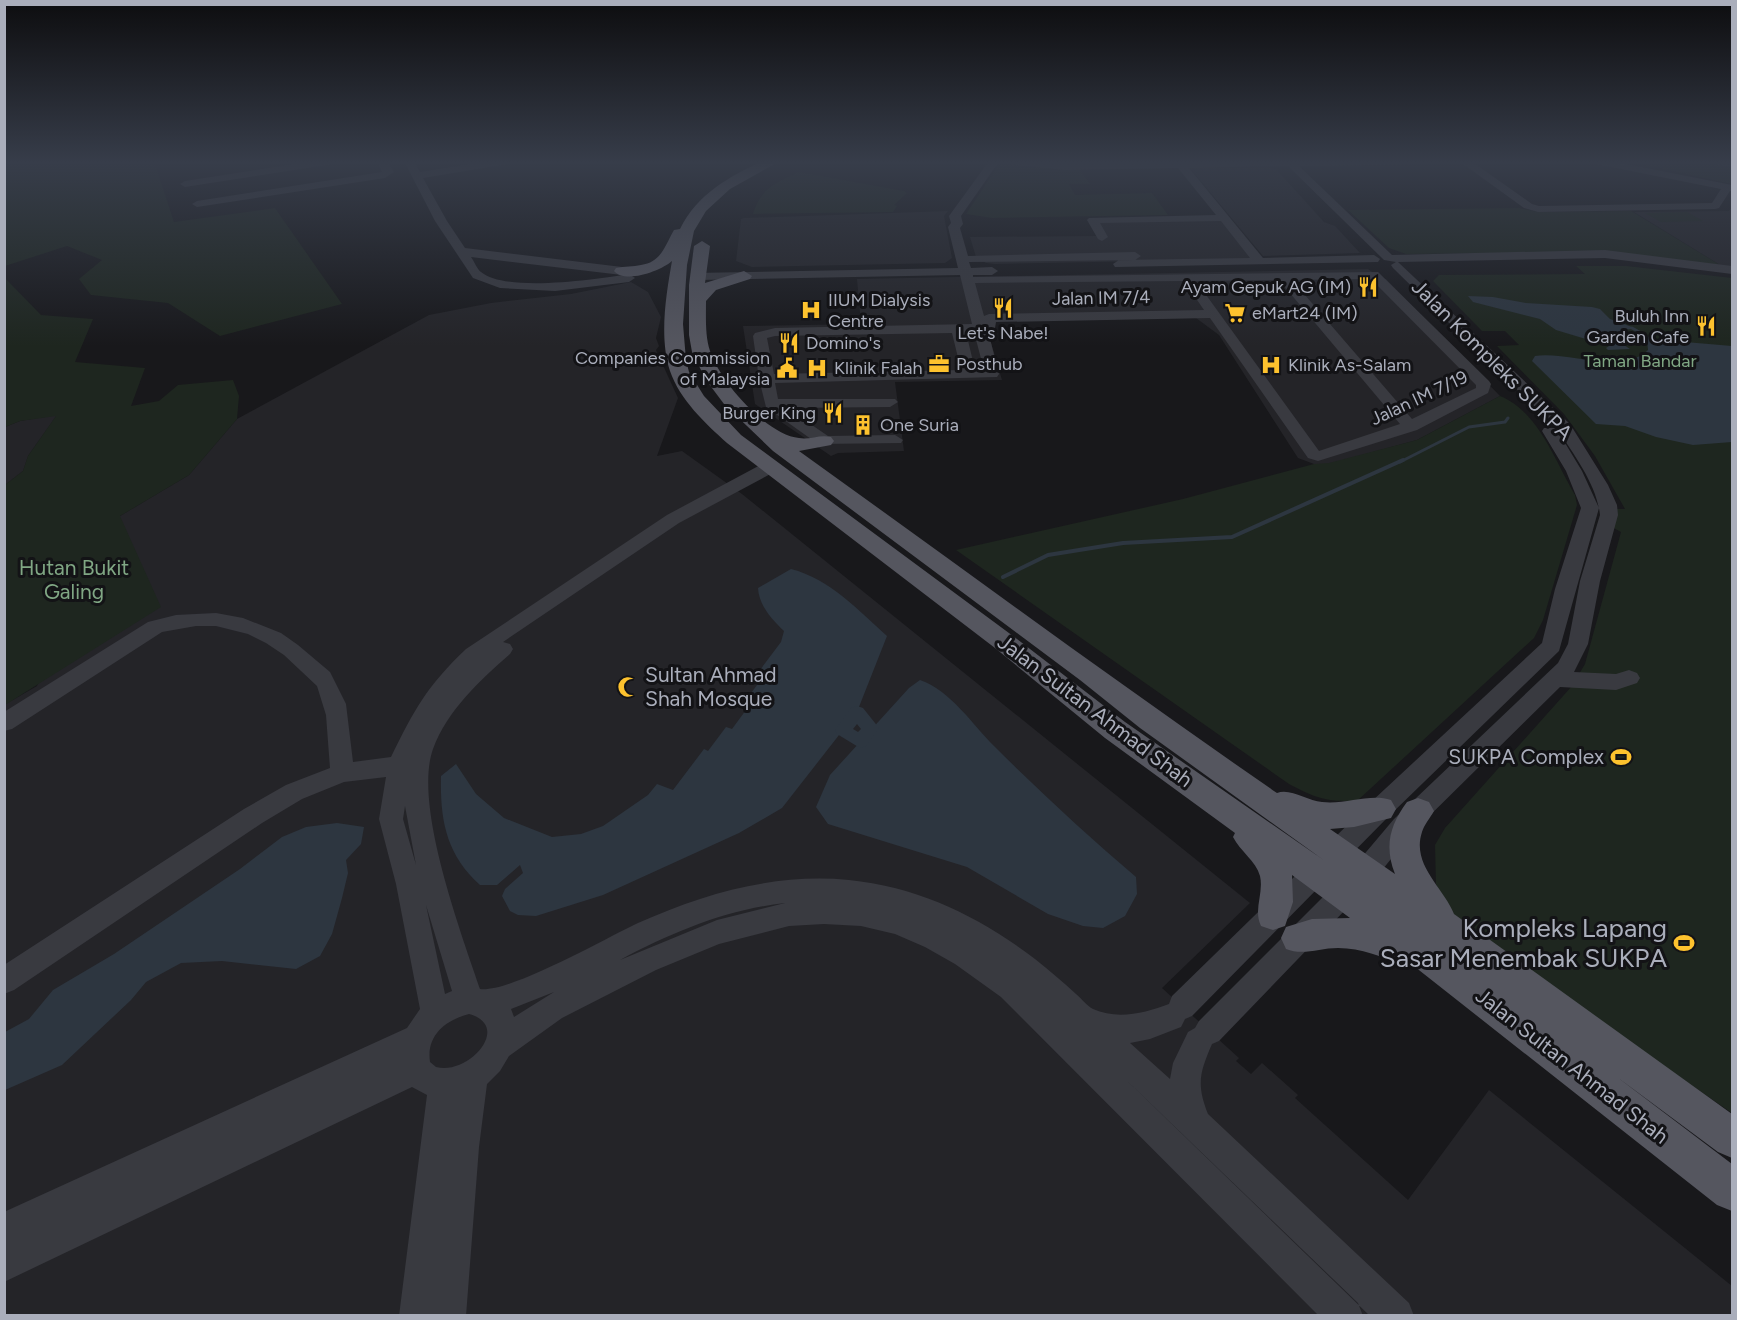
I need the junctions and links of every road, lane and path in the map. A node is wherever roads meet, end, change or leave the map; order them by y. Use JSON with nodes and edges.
{"nodes":[{"id":1,"x":443,"y":223,"type":"edge"},
{"id":2,"x":684,"y":223,"type":"edge"},
{"id":3,"x":693,"y":223,"type":"edge"},
{"id":4,"x":711,"y":223,"type":"edge"},
{"id":5,"x":957,"y":223,"type":"edge"},
{"id":6,"x":1095,"y":223,"type":"edge"},
{"id":7,"x":1228,"y":223,"type":"edge"},
{"id":8,"x":1347,"y":223,"type":"edge"},
{"id":9,"x":1102,"y":237,"type":"dead end"},
{"id":10,"x":701,"y":248,"type":"junction"},
{"id":11,"x":459,"y":250,"type":"junction"},
{"id":12,"x":513,"y":258,"type":"junction"},
{"id":13,"x":1256,"y":258,"type":"junction"},
{"id":14,"x":1387,"y":261,"type":"junction"},
{"id":15,"x":586,"y":267,"type":"junction"},
{"id":16,"x":969,"y":267,"type":"junction"},
{"id":17,"x":473,"y":270,"type":"junction"},
{"id":18,"x":1732,"y":272,"type":"edge"},
{"id":19,"x":743,"y":273,"type":"junction"},
{"id":20,"x":698,"y":274,"type":"junction"},
{"id":21,"x":626,"y":275,"type":"junction"},
{"id":22,"x":1282,"y":276,"type":"junction"},
{"id":23,"x":1187,"y":277,"type":"junction"},
{"id":24,"x":569,"y":287,"type":"junction"},
{"id":25,"x":686,"y":304,"type":"junction"},
{"id":26,"x":1213,"y":314,"type":"junction"},
{"id":27,"x":984,"y":323,"type":"junction"},
{"id":28,"x":1436,"y":326,"type":"junction"},
{"id":29,"x":958,"y":328,"type":"junction"},
{"id":30,"x":969,"y":375,"type":"junction"},
{"id":31,"x":766,"y":379,"type":"junction"},
{"id":32,"x":890,"y":402,"type":"dead end"},
{"id":33,"x":771,"y":404,"type":"junction"},
{"id":34,"x":749,"y":419,"type":"junction"},
{"id":35,"x":1411,"y":427,"type":"junction"},
{"id":36,"x":895,"y":440,"type":"dead end"},
{"id":37,"x":824,"y":441,"type":"junction"},
{"id":38,"x":776,"y":471,"type":"junction"},
{"id":39,"x":839,"y":490,"type":"junction"},
{"id":40,"x":1629,"y":678,"type":"dead end"},
{"id":41,"x":1554,"y":679,"type":"junction"},
{"id":42,"x":4,"y":723,"type":"edge"},
{"id":43,"x":408,"y":765,"type":"junction"},
{"id":44,"x":342,"y":773,"type":"junction"},
{"id":45,"x":1223,"y":788,"type":"junction"},
{"id":46,"x":1380,"y":809,"type":"junction"},
{"id":47,"x":1418,"y":811,"type":"junction"},
{"id":48,"x":1340,"y":872,"type":"junction"},
{"id":49,"x":1273,"y":915,"type":"junction"},
{"id":50,"x":1298,"y":938,"type":"junction"},
{"id":51,"x":1464,"y":962,"type":"junction"},
{"id":52,"x":4,"y":981,"type":"edge"},
{"id":53,"x":477,"y":1002,"type":"junction"},
{"id":54,"x":1084,"y":1020,"type":"junction"},
{"id":55,"x":500,"y":1045,"type":"junction"},
{"id":56,"x":437,"y":1056,"type":"junction"},
{"id":57,"x":1197,"y":1124,"type":"junction"},
{"id":58,"x":1732,"y":1138,"type":"edge"},
{"id":59,"x":1732,"y":1190,"type":"edge"},
{"id":60,"x":4,"y":1230,"type":"edge"},
{"id":61,"x":4,"y":1266,"type":"edge"},
{"id":62,"x":417,"y":1316,"type":"edge"},
{"id":63,"x":448,"y":1316,"type":"edge"},
{"id":64,"x":1345,"y":1316,"type":"edge"},
{"id":65,"x":1396,"y":1316,"type":"edge"}],
"edges":[{"from":1,"to":11,"type":"street"},
{"from":2,"to":21,"type":"main road"},
{"from":3,"to":25,"type":"main road","name":"Jalan Sultan Ahmad Shah"},
{"from":4,"to":10,"type":"main road","name":"Jalan Sultan Ahmad Shah"},
{"from":5,"to":16,"type":"street"},
{"from":6,"to":9,"type":"street"},
{"from":7,"to":13,"type":"street"},
{"from":8,"to":14,"type":"street"},
{"from":10,"to":19,"type":"main road"},
{"from":10,"to":20,"type":"main road","name":"Jalan Sultan Ahmad Shah"},
{"from":11,"to":12,"type":"street"},
{"from":11,"to":17,"type":"street"},
{"from":12,"to":15,"type":"street"},
{"from":12,"to":17,"type":"street"},
{"from":13,"to":14,"type":"street"},
{"from":13,"to":16,"type":"street"},
{"from":14,"to":16,"type":"street"},
{"from":14,"to":18,"type":"street"},
{"from":14,"to":28,"type":"street","name":"Jalan Kompleks SUKPA"},
{"from":14,"to":41,"type":"street","name":"Jalan Kompleks SUKPA"},
{"from":15,"to":21,"type":"street"},
{"from":15,"to":24,"type":"street"},
{"from":16,"to":19,"type":"street"},
{"from":16,"to":19,"type":"street"},
{"from":16,"to":23,"type":"street","name":"Jalan IM 7/19"},
{"from":16,"to":27,"type":"street"},
{"from":17,"to":24,"type":"street"},
{"from":19,"to":20,"type":"street"},
{"from":19,"to":25,"type":"main road"},
{"from":20,"to":25,"type":"main road","name":"Jalan Sultan Ahmad Shah"},
{"from":21,"to":24,"type":"street"},
{"from":21,"to":25,"type":"main road"},
{"from":22,"to":23,"type":"street","name":"Jalan IM 7/19"},
{"from":22,"to":28,"type":"street","name":"Jalan IM 7/19"},
{"from":22,"to":35,"type":"street"},
{"from":23,"to":26,"type":"street"},
{"from":25,"to":34,"type":"main road","name":"Jalan Sultan Ahmad Shah"},
{"from":25,"to":38,"type":"main road","name":"Jalan Sultan Ahmad Shah"},
{"from":26,"to":27,"type":"street","name":"Jalan IM 7/4"},
{"from":26,"to":35,"type":"street","name":"Jalan IM 7/19"},
{"from":27,"to":29,"type":"street","name":"Jalan IM 7/4"},
{"from":27,"to":30,"type":"street"},
{"from":28,"to":35,"type":"street","name":"Jalan IM 7/19"},
{"from":28,"to":46,"type":"street","name":"Jalan Kompleks SUKPA"},
{"from":29,"to":30,"type":"street"},
{"from":29,"to":31,"type":"street","name":"Jalan IM 7/4"},
{"from":30,"to":31,"type":"street"},
{"from":31,"to":33,"type":"street"},
{"from":32,"to":33,"type":"street"},
{"from":33,"to":37,"type":"street"},
{"from":34,"to":37,"type":"main road"},
{"from":34,"to":39,"type":"main road","name":"Jalan Sultan Ahmad Shah"},
{"from":36,"to":37,"type":"street"},
{"from":37,"to":39,"type":"main road"},
{"from":38,"to":43,"type":"street"},
{"from":38,"to":45,"type":"main road","name":"Jalan Sultan Ahmad Shah"},
{"from":39,"to":45,"type":"main road","name":"Jalan Sultan Ahmad Shah"},
{"from":40,"to":41,"type":"street"},
{"from":41,"to":47,"type":"street","name":"Jalan Kompleks SUKPA"},
{"from":42,"to":44,"type":"street"},
{"from":43,"to":44,"type":"street"},
{"from":43,"to":53,"type":"street"},
{"from":43,"to":56,"type":"street"},
{"from":44,"to":52,"type":"street"},
{"from":45,"to":46,"type":"main road"},
{"from":45,"to":48,"type":"main road","name":"Jalan Sultan Ahmad Shah"},
{"from":45,"to":49,"type":"main road"},
{"from":46,"to":48,"type":"street","name":"Jalan Kompleks SUKPA"},
{"from":47,"to":48,"type":"street","name":"Jalan Kompleks SUKPA"},
{"from":47,"to":51,"type":"main road"},
{"from":48,"to":49,"type":"street"},
{"from":48,"to":50,"type":"street"},
{"from":48,"to":51,"type":"main road","name":"Jalan Sultan Ahmad Shah"},
{"from":49,"to":54,"type":"street"},
{"from":50,"to":51,"type":"main road"},
{"from":50,"to":57,"type":"street"},
{"from":51,"to":58,"type":"main road","name":"Jalan Sultan Ahmad Shah"},
{"from":51,"to":59,"type":"main road","name":"Jalan Sultan Ahmad Shah"},
{"from":53,"to":54,"type":"street"},
{"from":53,"to":55,"type":"street"},
{"from":53,"to":56,"type":"street"},
{"from":54,"to":57,"type":"street"},
{"from":55,"to":56,"type":"street"},
{"from":55,"to":64,"type":"street"},
{"from":56,"to":60,"type":"street"},
{"from":56,"to":61,"type":"street"},
{"from":56,"to":62,"type":"street"},
{"from":56,"to":63,"type":"street"},
{"from":57,"to":65,"type":"street"}]}
